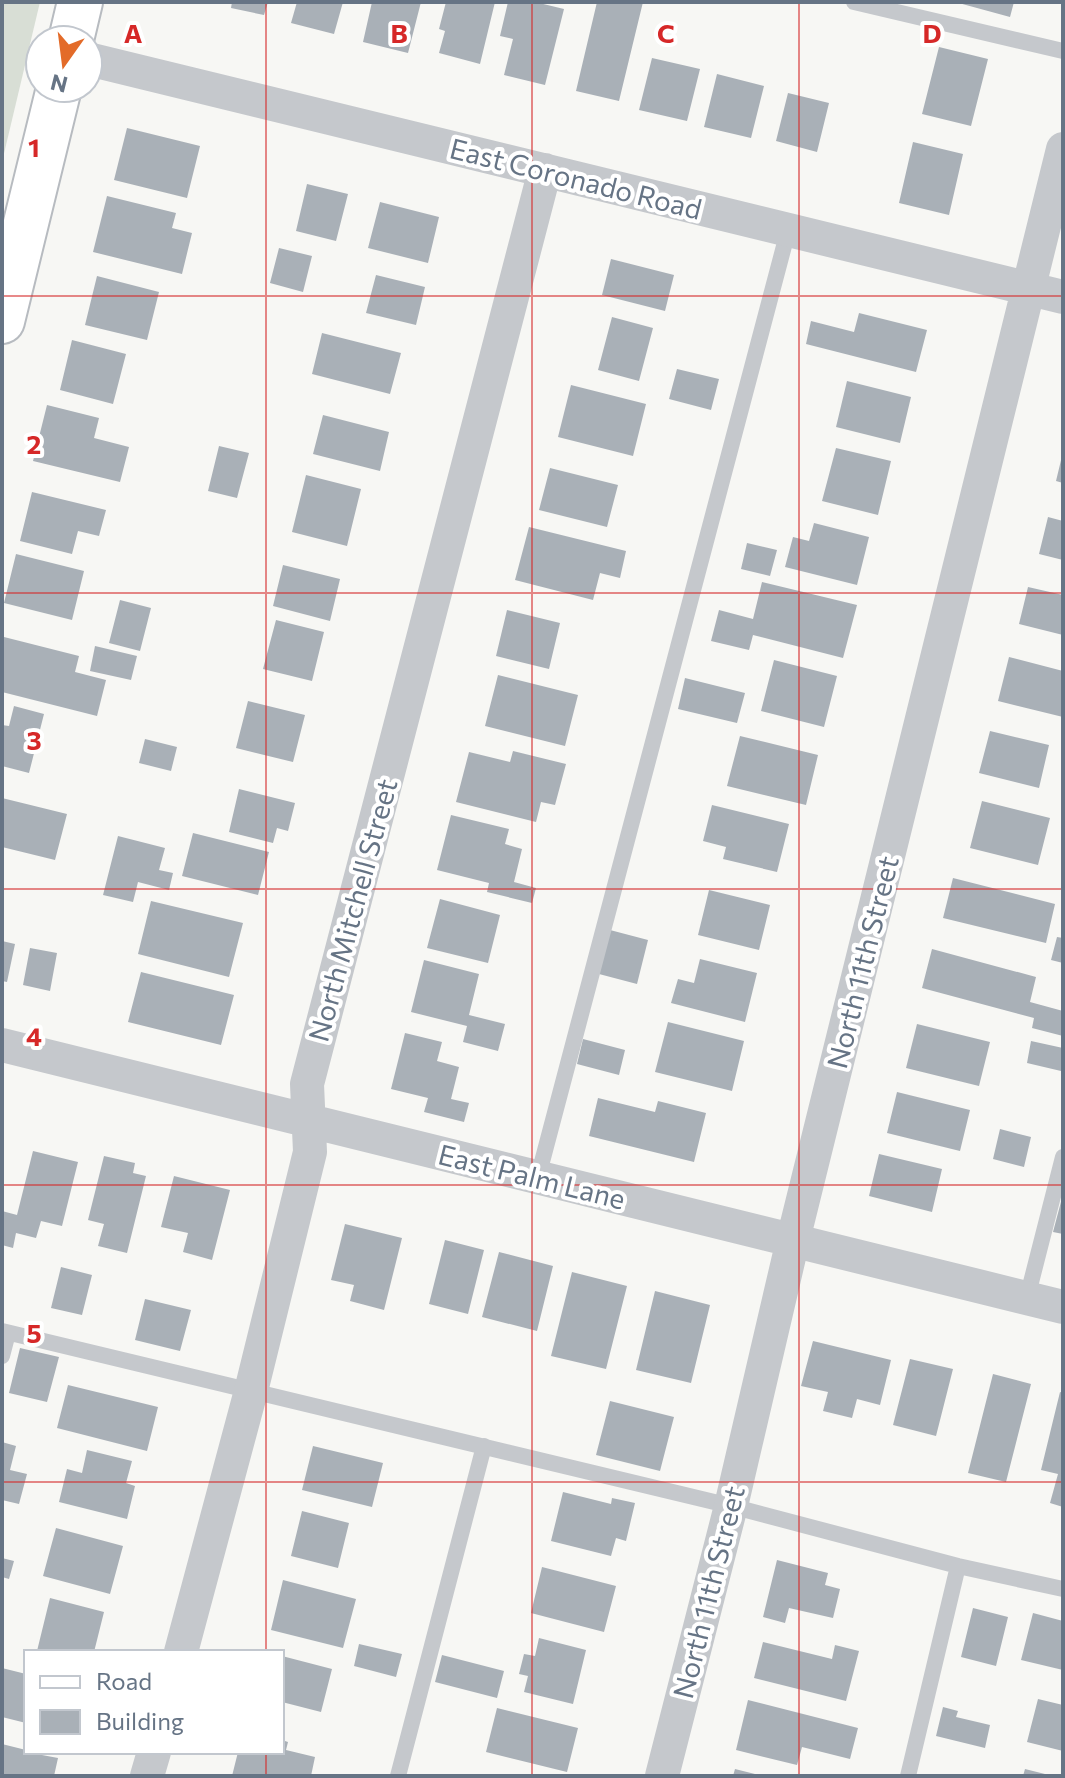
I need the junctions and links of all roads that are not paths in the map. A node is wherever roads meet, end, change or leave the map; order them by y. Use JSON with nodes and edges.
{"nodes":[{"id":1,"x":80,"y":2,"type":"edge"},
{"id":2,"x":854,"y":2,"type":"edge"},
{"id":3,"x":75,"y":24,"type":"edge"},
{"id":4,"x":1063,"y":51,"type":"edge"},
{"id":5,"x":104,"y":63,"type":"edge"},
{"id":6,"x":55,"y":104,"type":"edge"},
{"id":7,"x":1063,"y":149,"type":"edge"},
{"id":8,"x":545,"y":170,"type":"junction"},
{"id":9,"x":788,"y":231,"type":"junction"},
{"id":10,"x":1029,"y":289,"type":"junction"},
{"id":11,"x":1063,"y":297,"type":"edge"},
{"id":12,"x":2,"y":321,"type":"edge"},
{"id":13,"x":2,"y":1045,"type":"edge"},
{"id":14,"x":309,"y":1121,"type":"junction"},
{"id":15,"x":1063,"y":1157,"type":"edge"},
{"id":16,"x":538,"y":1177,"type":"junction"},
{"id":17,"x":793,"y":1240,"type":"junction"},
{"id":18,"x":1027,"y":1298,"type":"junction"},
{"id":19,"x":1063,"y":1307,"type":"edge"},
{"id":20,"x":5,"y":1332,"type":"edge"},
{"id":21,"x":2,"y":1356,"type":"edge"},
{"id":22,"x":251,"y":1391,"type":"junction"},
{"id":23,"x":484,"y":1446,"type":"junction"},
{"id":24,"x":731,"y":1506,"type":"junction"},
{"id":25,"x":958,"y":1566,"type":"junction"},
{"id":26,"x":1063,"y":1589,"type":"edge"},
{"id":27,"x":182,"y":1650,"type":"edge"},
{"id":28,"x":153,"y":1754,"type":"edge"},
{"id":29,"x":147,"y":1776,"type":"edge"},
{"id":30,"x":398,"y":1776,"type":"edge"},
{"id":31,"x":662,"y":1776,"type":"edge"},
{"id":32,"x":908,"y":1776,"type":"edge"}],
"edges":[{"from":1,"to":3,"type":"street"},
{"from":2,"to":4,"type":"lane"},
{"from":5,"to":8,"type":"street","name":"East Coronado Road"},
{"from":6,"to":12,"type":"street"},
{"from":7,"to":10,"type":"street","name":"North 11th Street"},
{"from":8,"to":9,"type":"street","name":"East Coronado Road"},
{"from":8,"to":14,"type":"street","name":"North Mitchell Street"},
{"from":9,"to":10,"type":"street","name":"East Coronado Road"},
{"from":9,"to":16,"type":"lane"},
{"from":10,"to":11,"type":"street","name":"East Coronado Road"},
{"from":10,"to":17,"type":"street","name":"North 11th Street"},
{"from":13,"to":14,"type":"street","name":"East Palm Lane"},
{"from":14,"to":16,"type":"street","name":"East Palm Lane"},
{"from":14,"to":22,"type":"street","name":"North Mitchell Street"},
{"from":15,"to":18,"type":"lane"},
{"from":16,"to":17,"type":"street","name":"East Palm Lane"},
{"from":17,"to":18,"type":"street","name":"East Palm Lane"},
{"from":17,"to":24,"type":"street","name":"North 11th Street"},
{"from":18,"to":19,"type":"street","name":"East Palm Lane"},
{"from":20,"to":21,"type":"lane"},
{"from":20,"to":22,"type":"lane"},
{"from":22,"to":23,"type":"lane"},
{"from":22,"to":27,"type":"street","name":"North Mitchell Street"},
{"from":23,"to":24,"type":"lane"},
{"from":23,"to":30,"type":"lane"},
{"from":24,"to":25,"type":"lane"},
{"from":24,"to":31,"type":"street","name":"North 11th Street"},
{"from":25,"to":26,"type":"lane"},
{"from":25,"to":32,"type":"lane"},
{"from":28,"to":29,"type":"street"}]}
